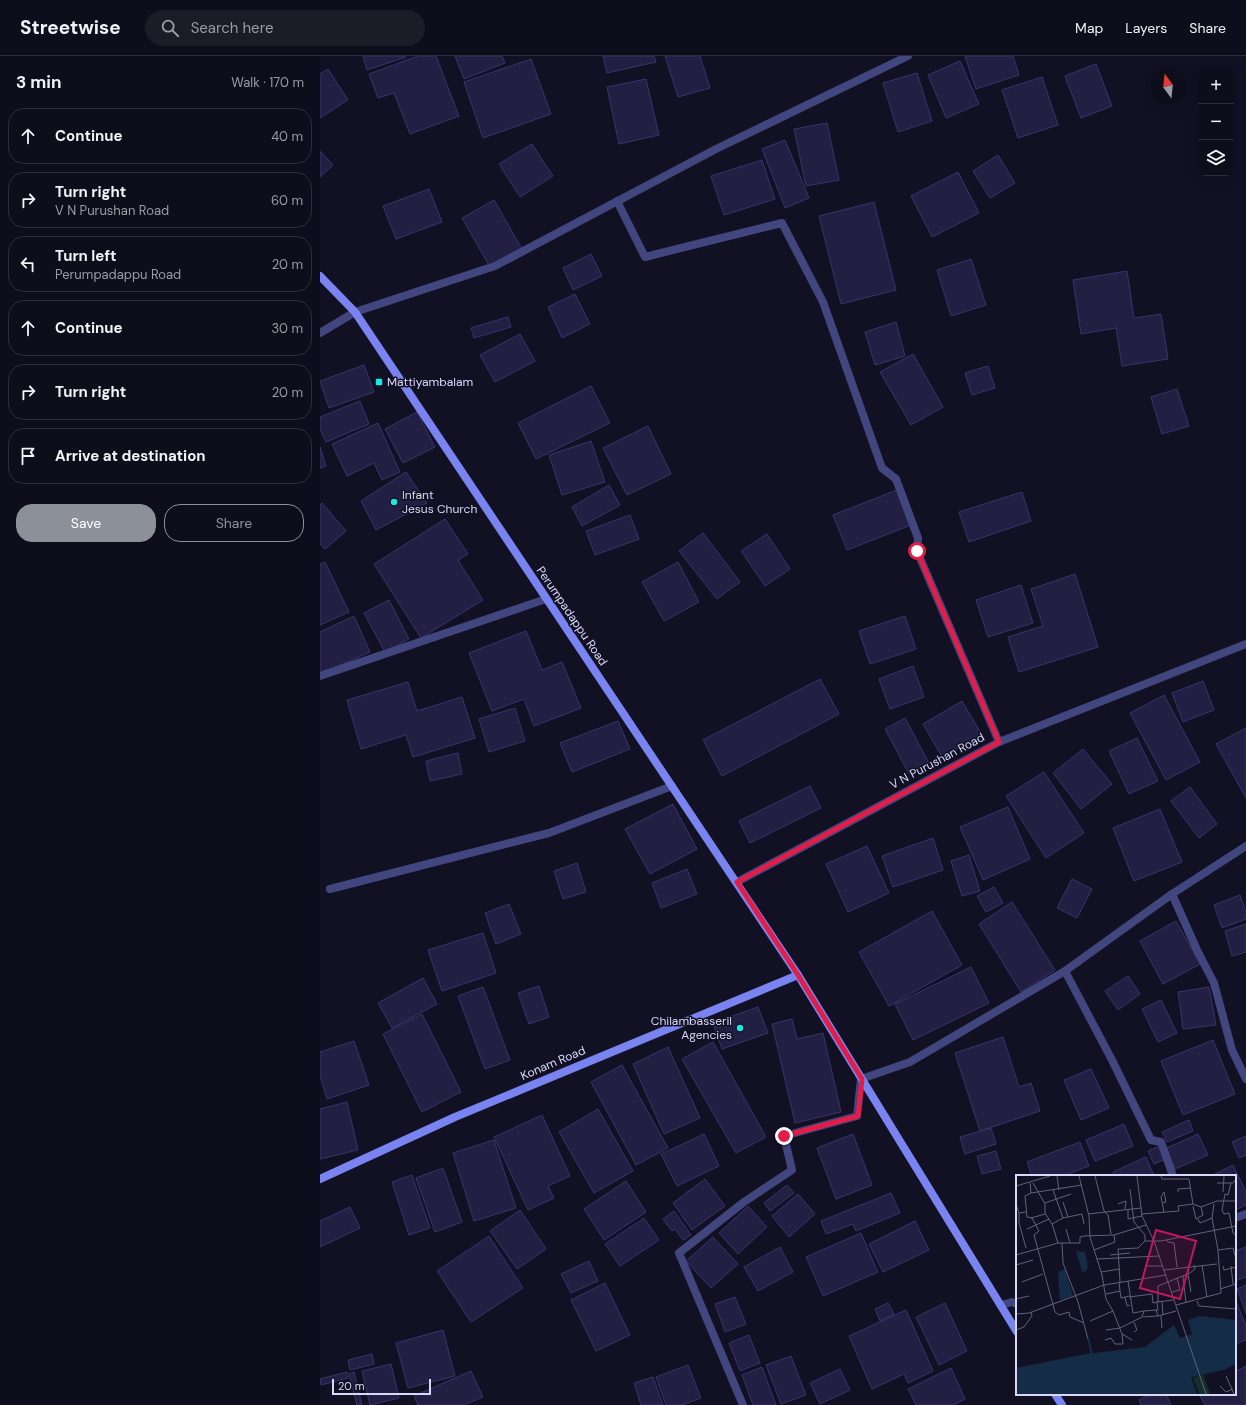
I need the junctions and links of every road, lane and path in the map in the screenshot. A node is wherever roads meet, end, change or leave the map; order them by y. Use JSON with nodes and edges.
{"nodes":[{"id":1,"x":908,"y":56,"type":"edge"},
{"id":2,"x":617,"y":201,"type":"junction"},
{"id":3,"x":320,"y":276,"type":"edge"},
{"id":4,"x":355,"y":312,"type":"junction"},
{"id":5,"x":320,"y":333,"type":"edge"},
{"id":6,"x":546,"y":599,"type":"junction"},
{"id":7,"x":1246,"y":644,"type":"edge"},
{"id":8,"x":320,"y":676,"type":"edge"},
{"id":9,"x":999,"y":742,"type":"junction"},
{"id":10,"x":672,"y":786,"type":"junction"},
{"id":11,"x":1246,"y":846,"type":"edge"},
{"id":12,"x":737,"y":882,"type":"junction"},
{"id":13,"x":330,"y":889,"type":"dead end"},
{"id":14,"x":1172,"y":894,"type":"junction"},
{"id":15,"x":1065,"y":971,"type":"junction"},
{"id":16,"x":798,"y":975,"type":"junction"},
{"id":17,"x":862,"y":1079,"type":"junction"},
{"id":18,"x":1246,"y":1079,"type":"edge"},
{"id":19,"x":1172,"y":1175,"type":"edge"},
{"id":20,"x":320,"y":1179,"type":"edge"},
{"id":21,"x":1246,"y":1214,"type":"edge"},
{"id":22,"x":1236,"y":1218,"type":"edge"},
{"id":23,"x":1016,"y":1304,"type":"edge"},
{"id":24,"x":1000,"y":1305,"type":"junction"},
{"id":25,"x":1016,"y":1330,"type":"edge"},
{"id":26,"x":1056,"y":1395,"type":"edge"},
{"id":27,"x":743,"y":1405,"type":"edge"},
{"id":28,"x":1062,"y":1405,"type":"edge"}],
"edges":[{"from":1,"to":2,"type":"street"},
{"from":2,"to":4,"type":"street"},
{"from":2,"to":9,"type":"street"},
{"from":3,"to":4,"type":"main road","name":"Perumpadappu Road"},
{"from":4,"to":5,"type":"street"},
{"from":4,"to":6,"type":"main road","name":"Perumpadappu Road"},
{"from":6,"to":8,"type":"street"},
{"from":6,"to":10,"type":"main road","name":"Perumpadappu Road"},
{"from":7,"to":9,"type":"street","name":"V N Purushan Road"},
{"from":9,"to":12,"type":"street","name":"V N Purushan Road"},
{"from":10,"to":12,"type":"main road","name":"Perumpadappu Road"},
{"from":10,"to":13,"type":"street"},
{"from":11,"to":14,"type":"street"},
{"from":12,"to":16,"type":"main road","name":"Perumpadappu Road"},
{"from":14,"to":15,"type":"street"},
{"from":14,"to":18,"type":"street"},
{"from":15,"to":17,"type":"street"},
{"from":15,"to":19,"type":"street"},
{"from":16,"to":17,"type":"main road","name":"Perumpadappu Road"},
{"from":16,"to":20,"type":"main road","name":"Konam Road"},
{"from":17,"to":24,"type":"main road","name":"Perumpadappu Road"},
{"from":17,"to":27,"type":"street"},
{"from":21,"to":22,"type":"street"},
{"from":23,"to":24,"type":"street"},
{"from":24,"to":25,"type":"main road","name":"Perumpadappu Road"},
{"from":26,"to":28,"type":"main road"}]}
